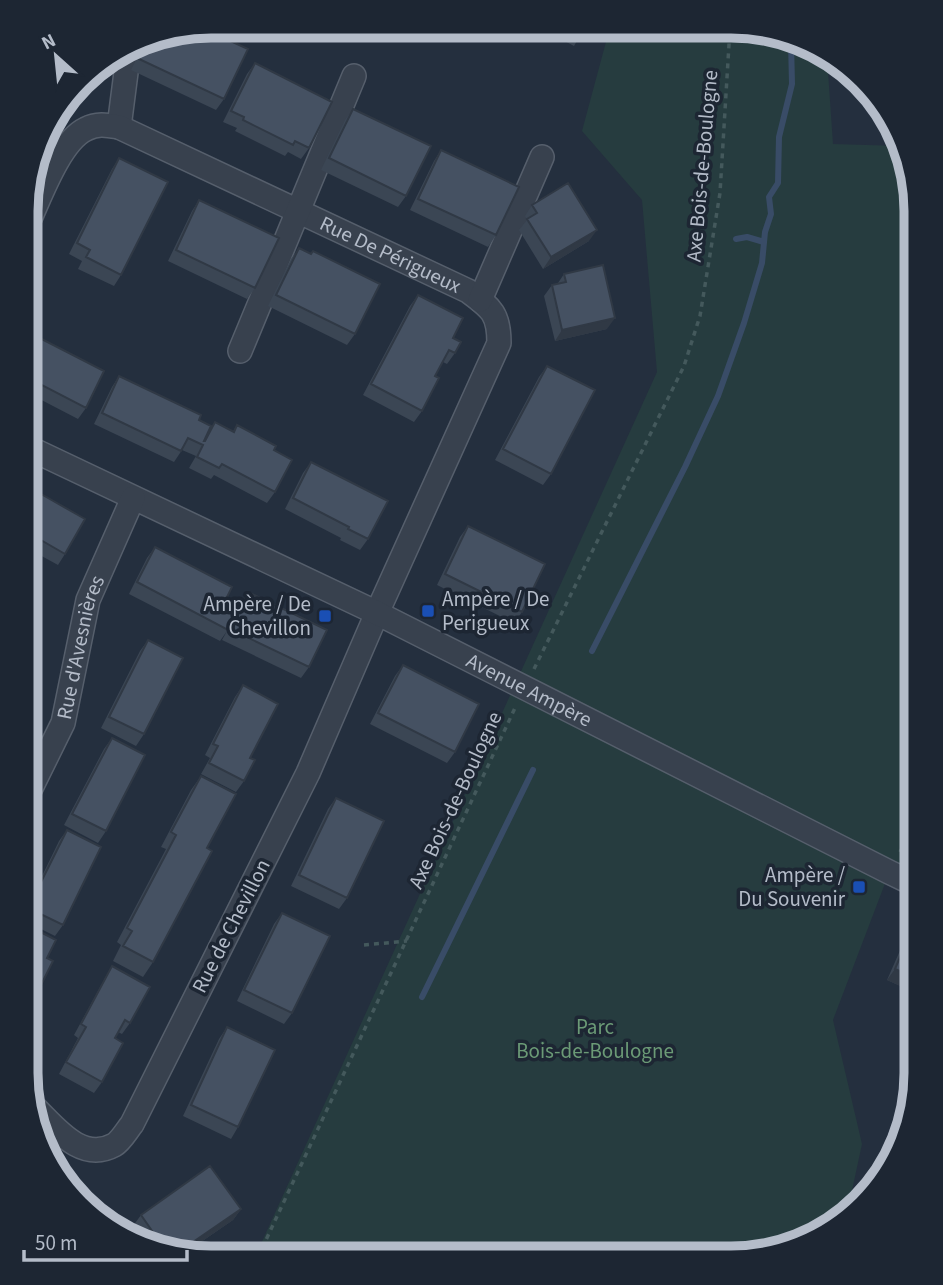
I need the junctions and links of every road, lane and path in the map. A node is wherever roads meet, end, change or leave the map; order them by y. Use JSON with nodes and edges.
{"nodes":[{"id":1,"x":729,"y":38,"type":"edge"},
{"id":2,"x":127,"y":61,"type":"edge"},
{"id":3,"x":354,"y":76,"type":"dead end"},
{"id":4,"x":118,"y":127,"type":"junction"},
{"id":5,"x":542,"y":157,"type":"dead end"},
{"id":6,"x":39,"y":200,"type":"edge"},
{"id":7,"x":298,"y":212,"type":"junction"},
{"id":8,"x":480,"y":300,"type":"junction"},
{"id":9,"x":240,"y":351,"type":"dead end"},
{"id":10,"x":38,"y":452,"type":"edge"},
{"id":11,"x":133,"y":498,"type":"junction"},
{"id":12,"x":377,"y":613,"type":"junction"},
{"id":13,"x":525,"y":688,"type":"junction"},
{"id":14,"x":38,"y":774,"type":"edge"},
{"id":15,"x":904,"y":844,"type":"edge"},
{"id":16,"x":889,"y":872,"type":"junction"},
{"id":17,"x":904,"y":879,"type":"edge"},
{"id":18,"x":407,"y":941,"type":"junction"},
{"id":19,"x":364,"y":946,"type":"dead end"},
{"id":20,"x":45,"y":1117,"type":"edge"},
{"id":21,"x":263,"y":1246,"type":"edge"}],
"edges":[{"from":1,"to":13,"type":"path","name":"Axe Bois-de-Boulogne"},
{"from":2,"to":4,"type":"street"},
{"from":3,"to":7,"type":"street"},
{"from":4,"to":6,"type":"street","name":"Rue De Périgueux"},
{"from":4,"to":7,"type":"street","name":"Rue De Périgueux"},
{"from":5,"to":8,"type":"street"},
{"from":7,"to":8,"type":"street","name":"Rue De Périgueux"},
{"from":7,"to":9,"type":"street"},
{"from":8,"to":12,"type":"street","name":"Rue De Périgueux"},
{"from":10,"to":11,"type":"street","name":"Avenue Ampère"},
{"from":11,"to":12,"type":"street","name":"Avenue Ampère"},
{"from":11,"to":14,"type":"street","name":"Rue d'Avesnières"},
{"from":12,"to":13,"type":"street","name":"Avenue Ampère"},
{"from":12,"to":20,"type":"street","name":"Rue de Chevillon"},
{"from":13,"to":16,"type":"street","name":"Avenue Ampère"},
{"from":13,"to":18,"type":"path","name":"Axe Bois-de-Boulogne"},
{"from":15,"to":16,"type":"path"},
{"from":16,"to":17,"type":"street","name":"Avenue Ampère"},
{"from":18,"to":19,"type":"path"},
{"from":18,"to":21,"type":"path","name":"Axe Bois-de-Boulogne"}]}
